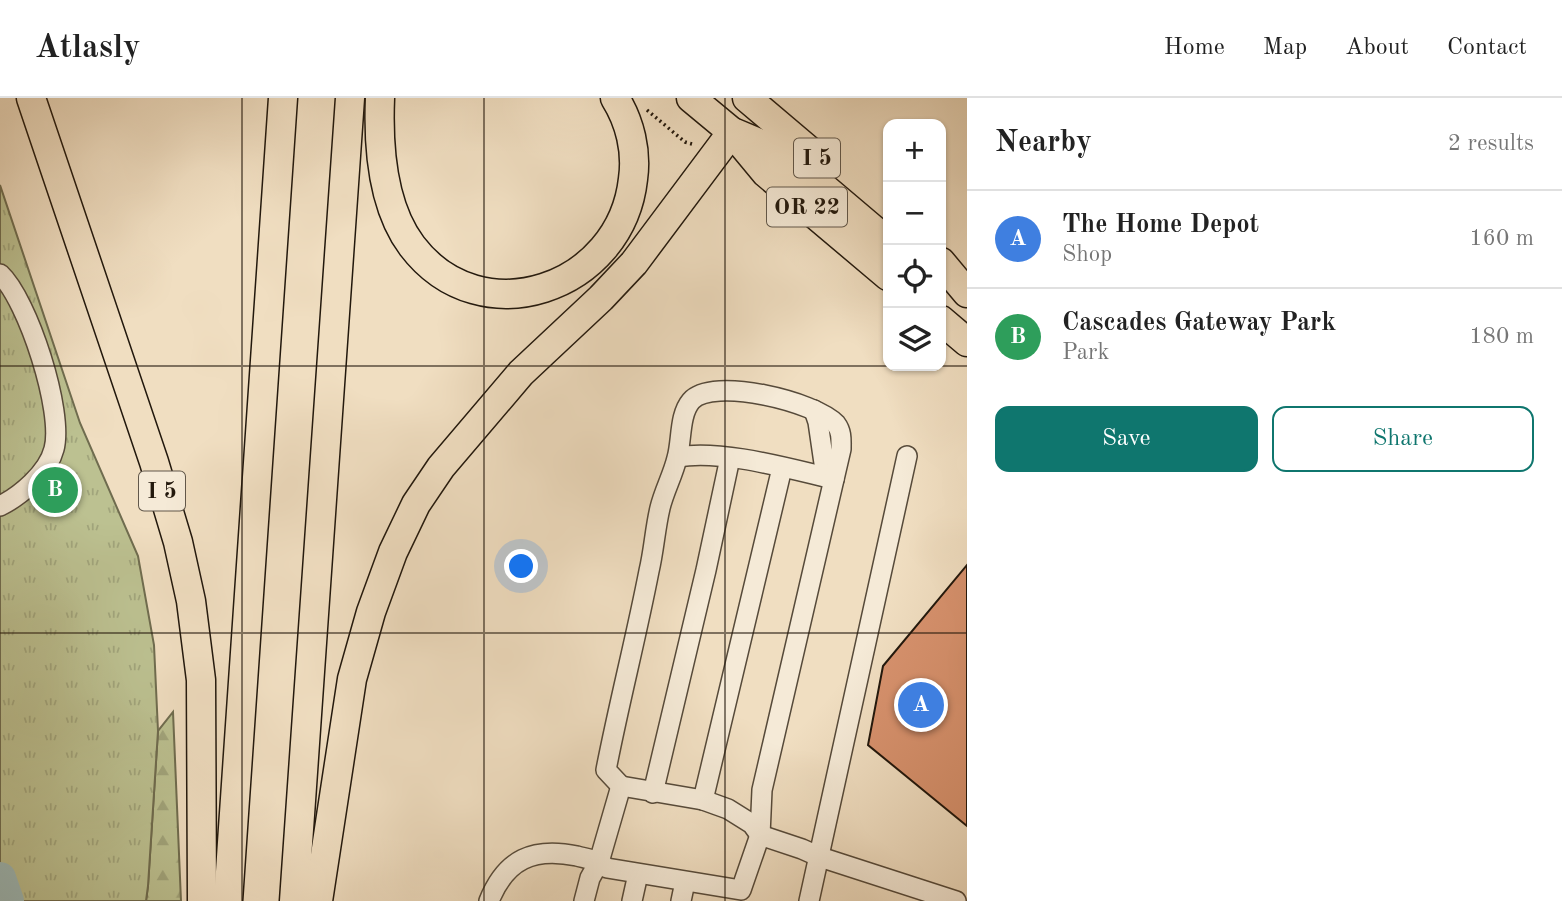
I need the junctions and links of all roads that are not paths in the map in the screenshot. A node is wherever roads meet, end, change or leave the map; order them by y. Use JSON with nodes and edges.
{"nodes":[{"id":1,"x":31,"y":98,"type":"edge"},
{"id":2,"x":283,"y":98,"type":"edge"},
{"id":3,"x":350,"y":98,"type":"edge"},
{"id":4,"x":380,"y":98,"type":"edge"},
{"id":5,"x":615,"y":98,"type":"edge"},
{"id":6,"x":691,"y":98,"type":"edge"},
{"id":7,"x":747,"y":98,"type":"edge"},
{"id":8,"x":732,"y":132,"type":"junction"},
{"id":9,"x":883,"y":213,"type":"edge"},
{"id":10,"x":883,"y":238,"type":"edge"},
{"id":11,"x":946,"y":268,"type":"edge"},
{"id":12,"x":883,"y":272,"type":"edge"},
{"id":13,"x":0,"y":274,"type":"edge"},
{"id":14,"x":946,"y":289,"type":"edge"},
{"id":15,"x":967,"y":293,"type":"edge"},
{"id":16,"x":967,"y":304,"type":"edge"},
{"id":17,"x":946,"y":324,"type":"edge"},
{"id":18,"x":967,"y":342,"type":"edge"},
{"id":19,"x":907,"y":456,"type":"dead end"},
{"id":20,"x":678,"y":457,"type":"junction"},
{"id":21,"x":730,"y":458,"type":"junction"},
{"id":22,"x":782,"y":468,"type":"junction"},
{"id":23,"x":830,"y":478,"type":"junction"},
{"id":24,"x":0,"y":506,"type":"edge"},
{"id":25,"x":621,"y":786,"type":"junction"},
{"id":26,"x":653,"y":793,"type":"junction"},
{"id":27,"x":703,"y":800,"type":"junction"},
{"id":28,"x":761,"y":835,"type":"junction"},
{"id":29,"x":820,"y":858,"type":"junction"},
{"id":30,"x":599,"y":862,"type":"junction"},
{"id":31,"x":638,"y":874,"type":"junction"},
{"id":32,"x":683,"y":892,"type":"edge"},
{"id":33,"x":740,"y":896,"type":"edge"},
{"id":34,"x":201,"y":901,"type":"edge"},
{"id":35,"x":228,"y":901,"type":"edge"},
{"id":36,"x":294,"y":901,"type":"edge"},
{"id":37,"x":318,"y":901,"type":"edge"},
{"id":38,"x":489,"y":901,"type":"edge"},
{"id":39,"x":584,"y":901,"type":"edge"},
{"id":40,"x":632,"y":901,"type":"edge"},
{"id":41,"x":809,"y":901,"type":"edge"},
{"id":42,"x":956,"y":901,"type":"edge"}],
"edges":[{"from":1,"to":34,"type":"highway","number":"I 5"},
{"from":2,"to":35,"type":"highway"},
{"from":3,"to":36,"type":"highway"},
{"from":4,"to":5,"type":"highway"},
{"from":6,"to":8,"type":"highway","number":"OR 22"},
{"from":7,"to":9,"type":"highway","number":"I 5"},
{"from":8,"to":10,"type":"highway","number":"OR 22"},
{"from":8,"to":12,"type":"highway","number":"OR 22"},
{"from":8,"to":37,"type":"highway"},
{"from":11,"to":15,"type":"highway"},
{"from":13,"to":24,"type":"street"},
{"from":14,"to":16,"type":"highway"},
{"from":17,"to":18,"type":"highway"},
{"from":19,"to":29,"type":"street"},
{"from":20,"to":21,"type":"street"},
{"from":20,"to":23,"type":"street"},
{"from":20,"to":25,"type":"street"},
{"from":21,"to":22,"type":"street"},
{"from":21,"to":26,"type":"street"},
{"from":22,"to":23,"type":"street"},
{"from":22,"to":27,"type":"street"},
{"from":23,"to":28,"type":"street"},
{"from":25,"to":26,"type":"street"},
{"from":25,"to":30,"type":"street"},
{"from":26,"to":27,"type":"street"},
{"from":27,"to":28,"type":"street"},
{"from":28,"to":29,"type":"street"},
{"from":28,"to":33,"type":"street"},
{"from":29,"to":41,"type":"street"},
{"from":29,"to":42,"type":"street"},
{"from":30,"to":31,"type":"street"},
{"from":30,"to":38,"type":"street"},
{"from":30,"to":39,"type":"street"},
{"from":31,"to":32,"type":"street"},
{"from":31,"to":40,"type":"street"},
{"from":32,"to":33,"type":"street"}]}
